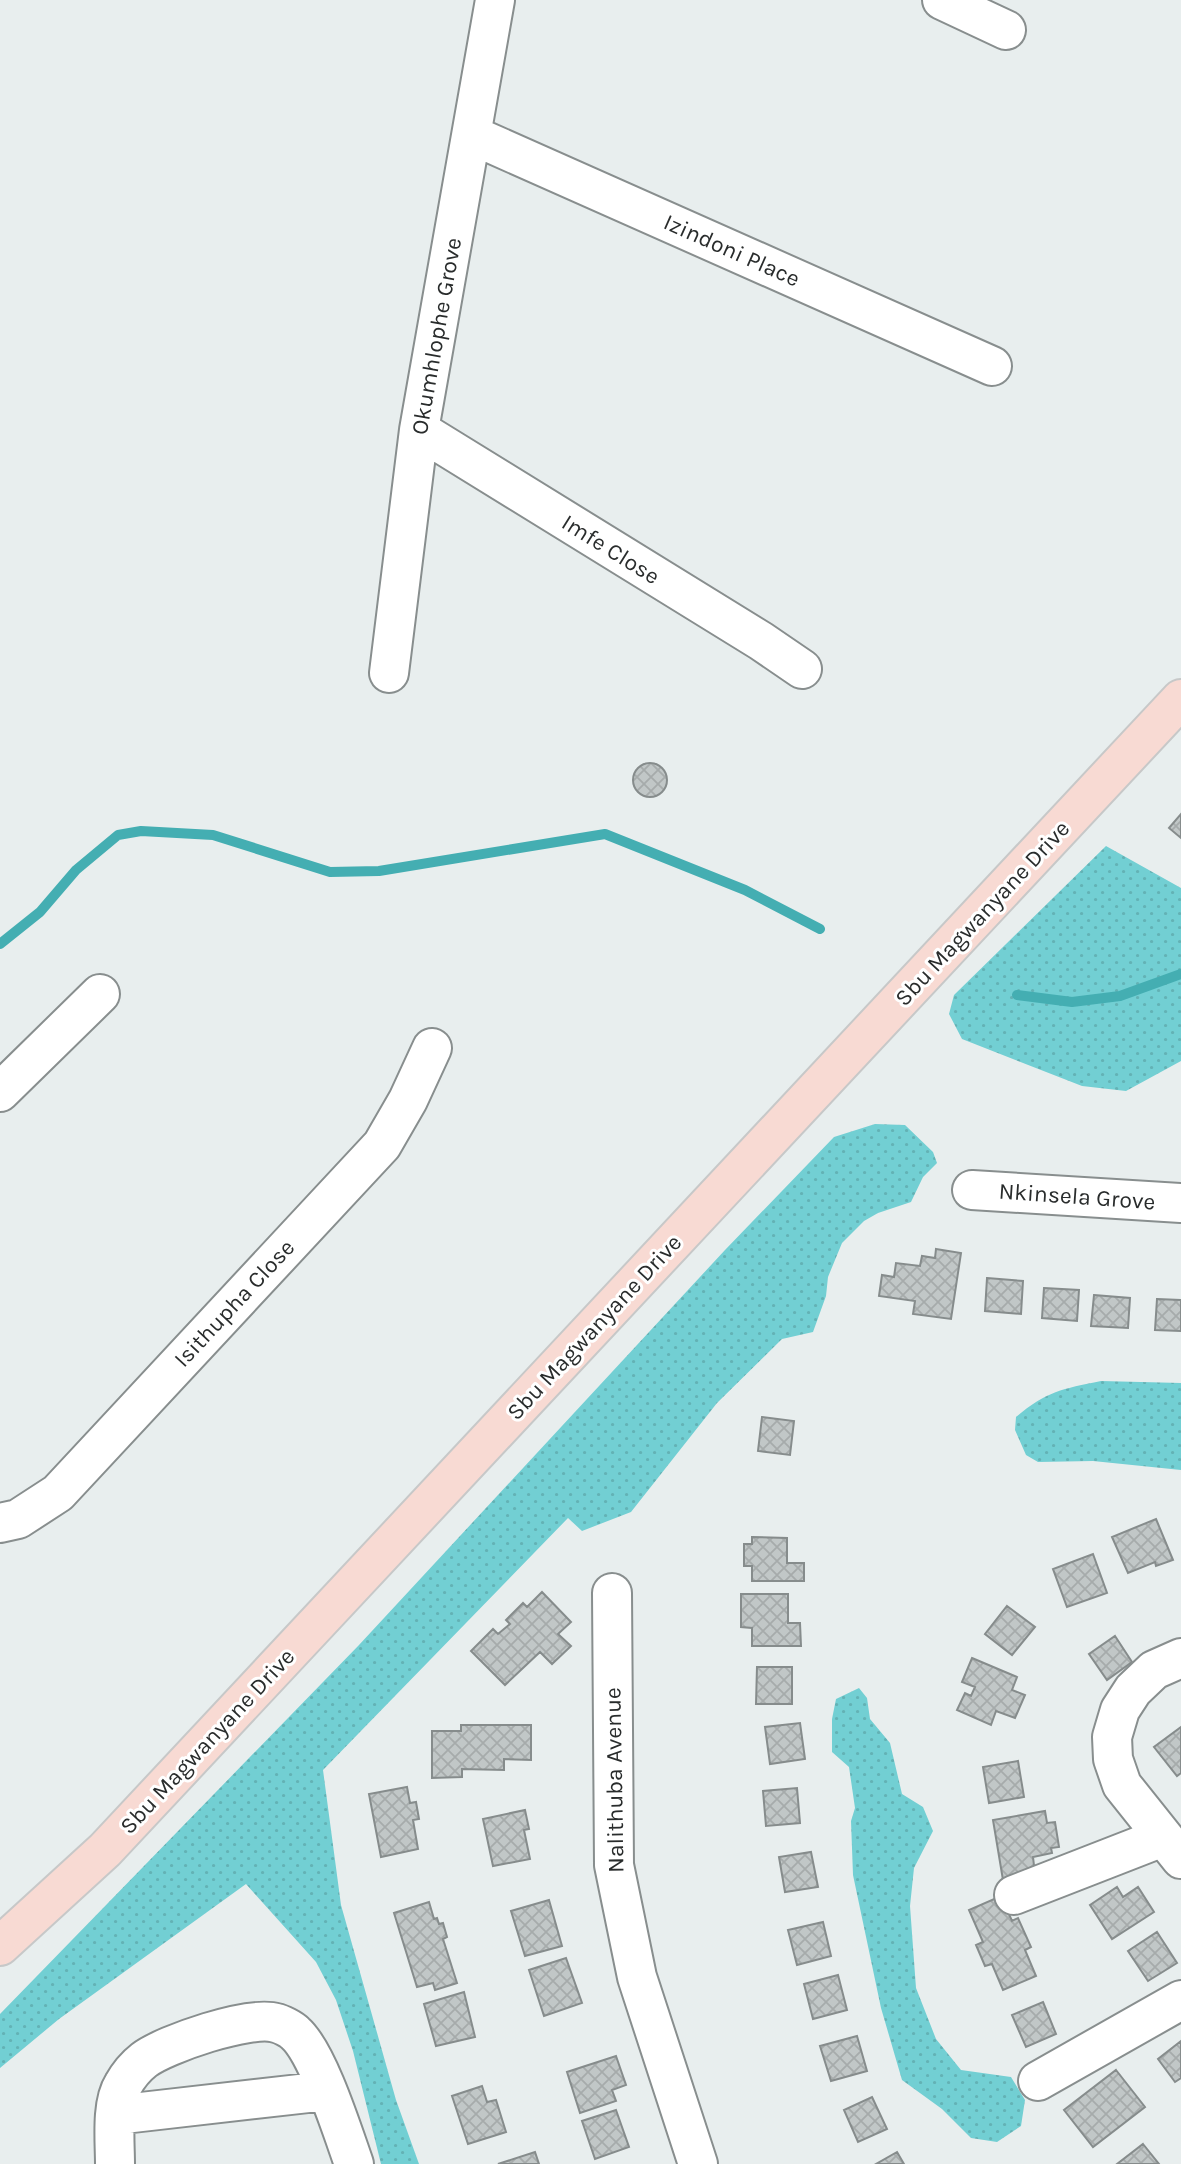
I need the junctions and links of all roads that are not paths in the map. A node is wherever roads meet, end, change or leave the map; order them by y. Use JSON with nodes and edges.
{"nodes":[{"id":1,"x":495,"y":0,"type":"edge"},
{"id":2,"x":942,"y":0,"type":"edge"},
{"id":3,"x":1006,"y":30,"type":"dead end"},
{"id":4,"x":472,"y":135,"type":"junction"},
{"id":5,"x":992,"y":366,"type":"dead end"},
{"id":6,"x":419,"y":430,"type":"junction"},
{"id":7,"x":802,"y":669,"type":"dead end"},
{"id":8,"x":389,"y":673,"type":"dead end"},
{"id":9,"x":1181,"y":699,"type":"edge"},
{"id":10,"x":100,"y":995,"type":"dead end"},
{"id":11,"x":432,"y":1048,"type":"dead end"},
{"id":12,"x":0,"y":1092,"type":"edge"},
{"id":13,"x":972,"y":1190,"type":"dead end"},
{"id":14,"x":1181,"y":1203,"type":"edge"},
{"id":15,"x":0,"y":1523,"type":"edge"},
{"id":16,"x":612,"y":1593,"type":"dead end"},
{"id":17,"x":1181,"y":1658,"type":"edge"},
{"id":18,"x":1172,"y":1848,"type":"edge"},
{"id":19,"x":1014,"y":1895,"type":"dead end"},
{"id":20,"x":0,"y":1946,"type":"edge"},
{"id":21,"x":1181,"y":2000,"type":"edge"},
{"id":22,"x":1038,"y":2081,"type":"dead end"},
{"id":23,"x":326,"y":2091,"type":"junction"},
{"id":24,"x":115,"y":2115,"type":"junction"},
{"id":25,"x":115,"y":2164,"type":"edge"},
{"id":26,"x":354,"y":2164,"type":"edge"},
{"id":27,"x":698,"y":2164,"type":"edge"}],
"edges":[{"from":1,"to":4,"type":"street","name":"Okumhlophe Grove"},
{"from":2,"to":3,"type":"street"},
{"from":4,"to":5,"type":"street","name":"Izindoni Place"},
{"from":4,"to":6,"type":"street","name":"Okumhlophe Grove"},
{"from":6,"to":7,"type":"street","name":"Imfe Close"},
{"from":6,"to":8,"type":"street","name":"Okumhlophe Grove"},
{"from":9,"to":20,"type":"main road","name":"Sbu Magwanyane Drive"},
{"from":10,"to":12,"type":"street"},
{"from":11,"to":15,"type":"street","name":"Isithupha Close"},
{"from":13,"to":14,"type":"street","name":"Nkinsela Grove"},
{"from":16,"to":27,"type":"street","name":"Nalithuba Avenue"},
{"from":17,"to":18,"type":"street"},
{"from":18,"to":19,"type":"street"},
{"from":21,"to":22,"type":"street"},
{"from":23,"to":24,"type":"street"},
{"from":23,"to":24,"type":"street"},
{"from":23,"to":26,"type":"street"},
{"from":24,"to":25,"type":"street"}]}
